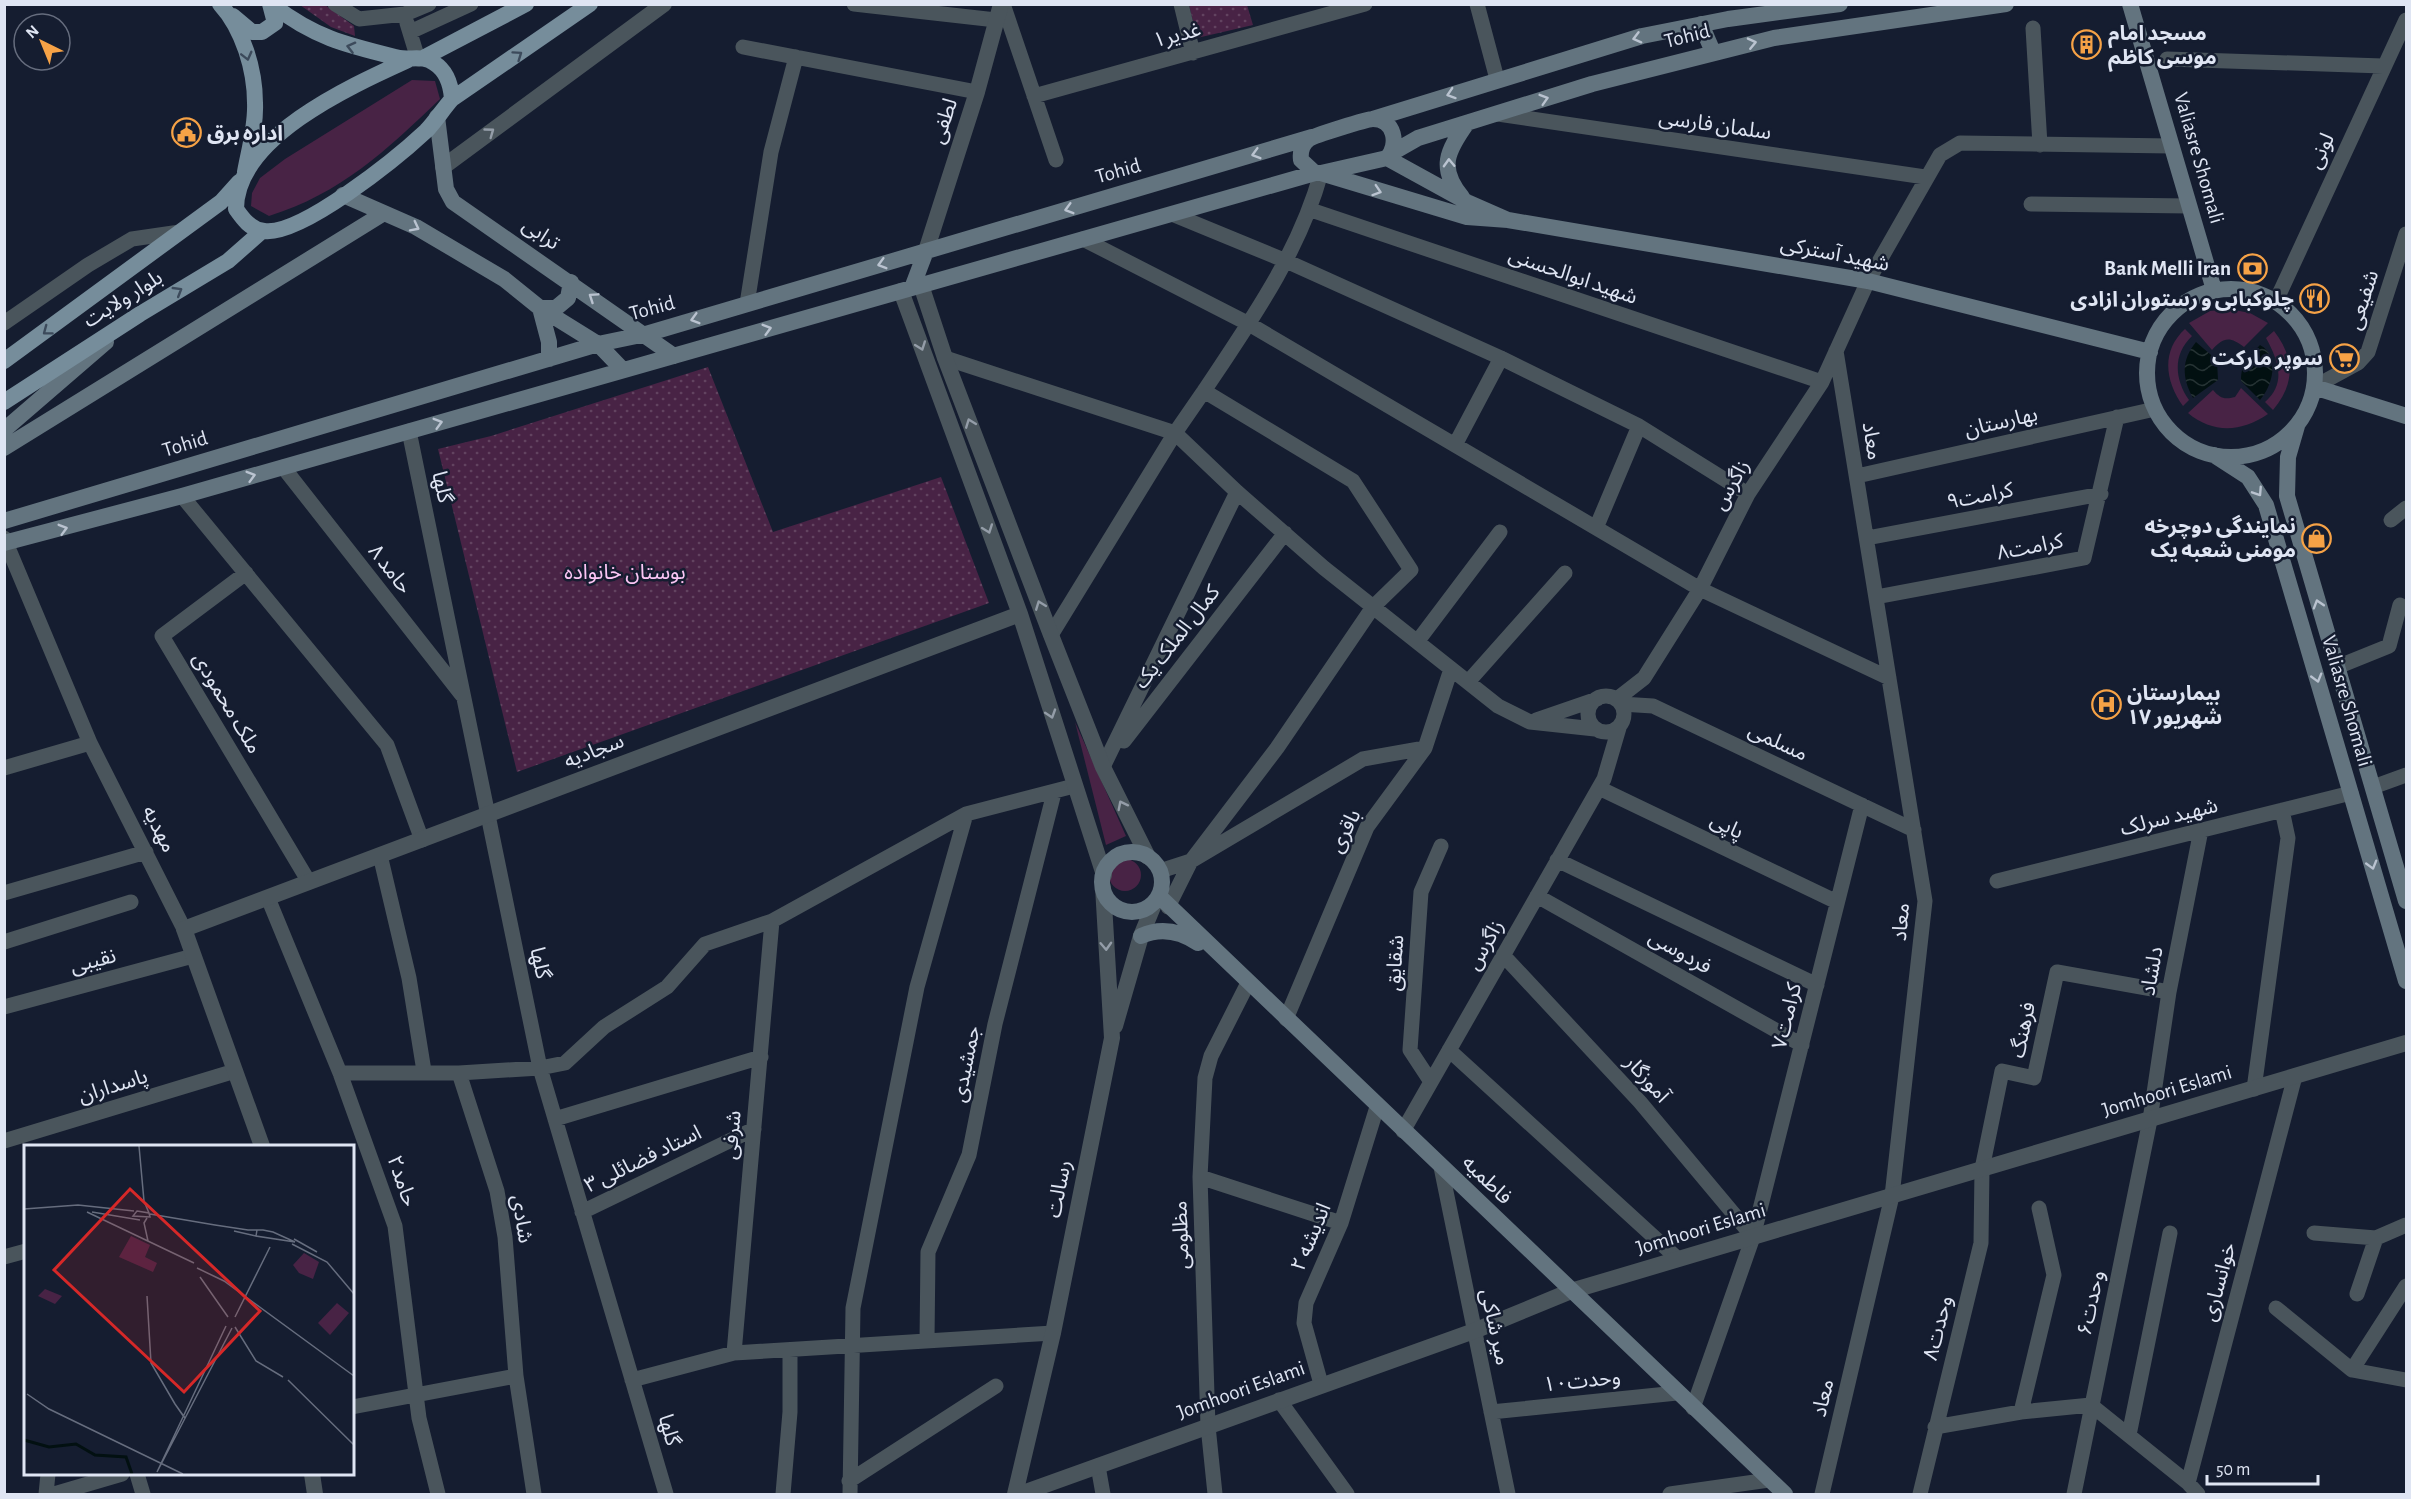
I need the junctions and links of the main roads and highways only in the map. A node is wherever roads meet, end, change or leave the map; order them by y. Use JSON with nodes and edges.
{"nodes":[{"id":1,"x":271,"y":4,"type":"edge"},
{"id":2,"x":526,"y":4,"type":"edge"},
{"id":3,"x":590,"y":4,"type":"edge"},
{"id":4,"x":1840,"y":4,"type":"edge"},
{"id":5,"x":2006,"y":4,"type":"edge"},
{"id":6,"x":2130,"y":4,"type":"edge"},
{"id":7,"x":223,"y":7,"type":"edge"},
{"id":8,"x":1776,"y":9,"type":"edge"},
{"id":9,"x":1701,"y":24,"type":"junction"},
{"id":10,"x":1713,"y":52,"type":"junction"},
{"id":11,"x":416,"y":59,"type":"junction"},
{"id":12,"x":452,"y":99,"type":"junction"},
{"id":13,"x":438,"y":117,"type":"junction"},
{"id":14,"x":1373,"y":119,"type":"junction"},
{"id":15,"x":1467,"y":123,"type":"junction"},
{"id":16,"x":1312,"y":137,"type":"junction"},
{"id":17,"x":1388,"y":156,"type":"junction"},
{"id":18,"x":1318,"y":173,"type":"junction"},
{"id":19,"x":243,"y":178,"type":"junction"},
{"id":20,"x":343,"y":195,"type":"junction"},
{"id":21,"x":1467,"y":202,"type":"junction"},
{"id":22,"x":384,"y":213,"type":"junction"},
{"id":23,"x":1508,"y":220,"type":"junction"},
{"id":24,"x":262,"y":231,"type":"junction"},
{"id":25,"x":926,"y":251,"type":"junction"},
{"id":26,"x":571,"y":282,"type":"junction"},
{"id":27,"x":911,"y":288,"type":"junction"},
{"id":28,"x":2214,"y":290,"type":"junction"},
{"id":29,"x":540,"y":308,"type":"junction"},
{"id":30,"x":140,"y":314,"type":"junction"},
{"id":31,"x":646,"y":333,"type":"junction"},
{"id":32,"x":598,"y":344,"type":"junction"},
{"id":33,"x":2150,"y":352,"type":"junction"},
{"id":34,"x":675,"y":356,"type":"junction"},
{"id":35,"x":549,"y":359,"type":"junction"},
{"id":36,"x":4,"y":361,"type":"edge"},
{"id":37,"x":623,"y":370,"type":"junction"},
{"id":38,"x":2314,"y":387,"type":"junction"},
{"id":39,"x":4,"y":402,"type":"edge"},
{"id":40,"x":2406,"y":416,"type":"edge"},
{"id":41,"x":2297,"y":425,"type":"junction"},
{"id":42,"x":4,"y":430,"type":"edge"},
{"id":43,"x":4,"y":448,"type":"edge"},
{"id":44,"x":2214,"y":455,"type":"junction"},
{"id":45,"x":4,"y":521,"type":"edge"},
{"id":46,"x":5,"y":542,"type":"edge"},
{"id":47,"x":1160,"y":901,"type":"junction"},
{"id":48,"x":2406,"y":902,"type":"edge"},
{"id":49,"x":1141,"y":936,"type":"road end"},
{"id":50,"x":1222,"y":958,"type":"junction"},
{"id":51,"x":2406,"y":981,"type":"edge"},
{"id":52,"x":1785,"y":1494,"type":"edge"}],
"edges":[{"from":1,"to":7,"type":"main road"},
{"from":11,"to":1,"type":"main road","one_way":true},
{"from":2,"to":11,"type":"main road"},
{"from":12,"to":3,"type":"main road","one_way":true},
{"from":4,"to":8,"type":"main road","name":"Tohid"},
{"from":10,"to":5,"type":"main road","name":"Tohid","one_way":true},
{"from":6,"to":28,"type":"main road","name":"Valiasre Shomali"},
{"from":7,"to":19,"type":"main road","one_way":true},
{"from":8,"to":9,"type":"main road","name":"Tohid"},
{"from":9,"to":10,"type":"main road"},
{"from":9,"to":14,"type":"main road","name":"Tohid","one_way":true},
{"from":15,"to":10,"type":"main road","name":"Tohid","one_way":true},
{"from":11,"to":12,"type":"main road"},
{"from":11,"to":19,"type":"main road","name":"بلوار ولایت"},
{"from":12,"to":13,"type":"main road"},
{"from":13,"to":20,"type":"main road"},
{"from":13,"to":26,"type":"main road","name":"ترابی"},
{"from":14,"to":16,"type":"main road","name":"Tohid"},
{"from":14,"to":17,"type":"main road"},
{"from":15,"to":17,"type":"main road","name":"Tohid"},
{"from":21,"to":15,"type":"main road","one_way":true},
{"from":16,"to":18,"type":"main road"},
{"from":16,"to":25,"type":"main road","name":"Tohid","one_way":true},
{"from":17,"to":18,"type":"main road","name":"Tohid"},
{"from":17,"to":21,"type":"main road"},
{"from":18,"to":23,"type":"main road","one_way":true},
{"from":18,"to":27,"type":"main road"},
{"from":19,"to":24,"type":"main road"},
{"from":19,"to":36,"type":"main road","name":"بلوار ولایت","one_way":true},
{"from":20,"to":22,"type":"main road"},
{"from":20,"to":24,"type":"main road"},
{"from":21,"to":23,"type":"main road"},
{"from":22,"to":29,"type":"main road","one_way":true},
{"from":22,"to":43,"type":"main road"},
{"from":23,"to":33,"type":"main road","name":"شهید آسترکی"},
{"from":30,"to":24,"type":"main road","name":"بلوار ولایت","one_way":true},
{"from":25,"to":27,"type":"main road"},
{"from":25,"to":31,"type":"main road","name":"Tohid","one_way":true},
{"from":26,"to":29,"type":"main road"},
{"from":31,"to":26,"type":"main road","name":"ترابی","one_way":true},
{"from":34,"to":27,"type":"main road","one_way":true},
{"from":28,"to":33,"type":"main road"},
{"from":28,"to":38,"type":"main road"},
{"from":29,"to":32,"type":"main road"},
{"from":29,"to":35,"type":"main road"},
{"from":30,"to":39,"type":"main road","name":"بلوار ولایت"},
{"from":30,"to":42,"type":"main road"},
{"from":31,"to":32,"type":"main road","name":"Tohid"},
{"from":31,"to":34,"type":"main road","name":"ترابی"},
{"from":32,"to":35,"type":"main road","name":"Tohid"},
{"from":32,"to":37,"type":"main road"},
{"from":33,"to":44,"type":"main road"},
{"from":34,"to":37,"type":"main road"},
{"from":35,"to":45,"type":"main road","name":"Tohid"},
{"from":46,"to":37,"type":"main road","one_way":true},
{"from":38,"to":40,"type":"main road"},
{"from":38,"to":41,"type":"main road"},
{"from":41,"to":44,"type":"main road"},
{"from":48,"to":41,"type":"main road","name":"Valiasre Shomali","one_way":true},
{"from":44,"to":51,"type":"main road","name":"Valiasre Shomali","one_way":true},
{"from":47,"to":47,"type":"main road"},
{"from":47,"to":50,"type":"main road","name":"فاطمیه"},
{"from":49,"to":50,"type":"main road"},
{"from":50,"to":52,"type":"main road","name":"فاطمیه"}]}
